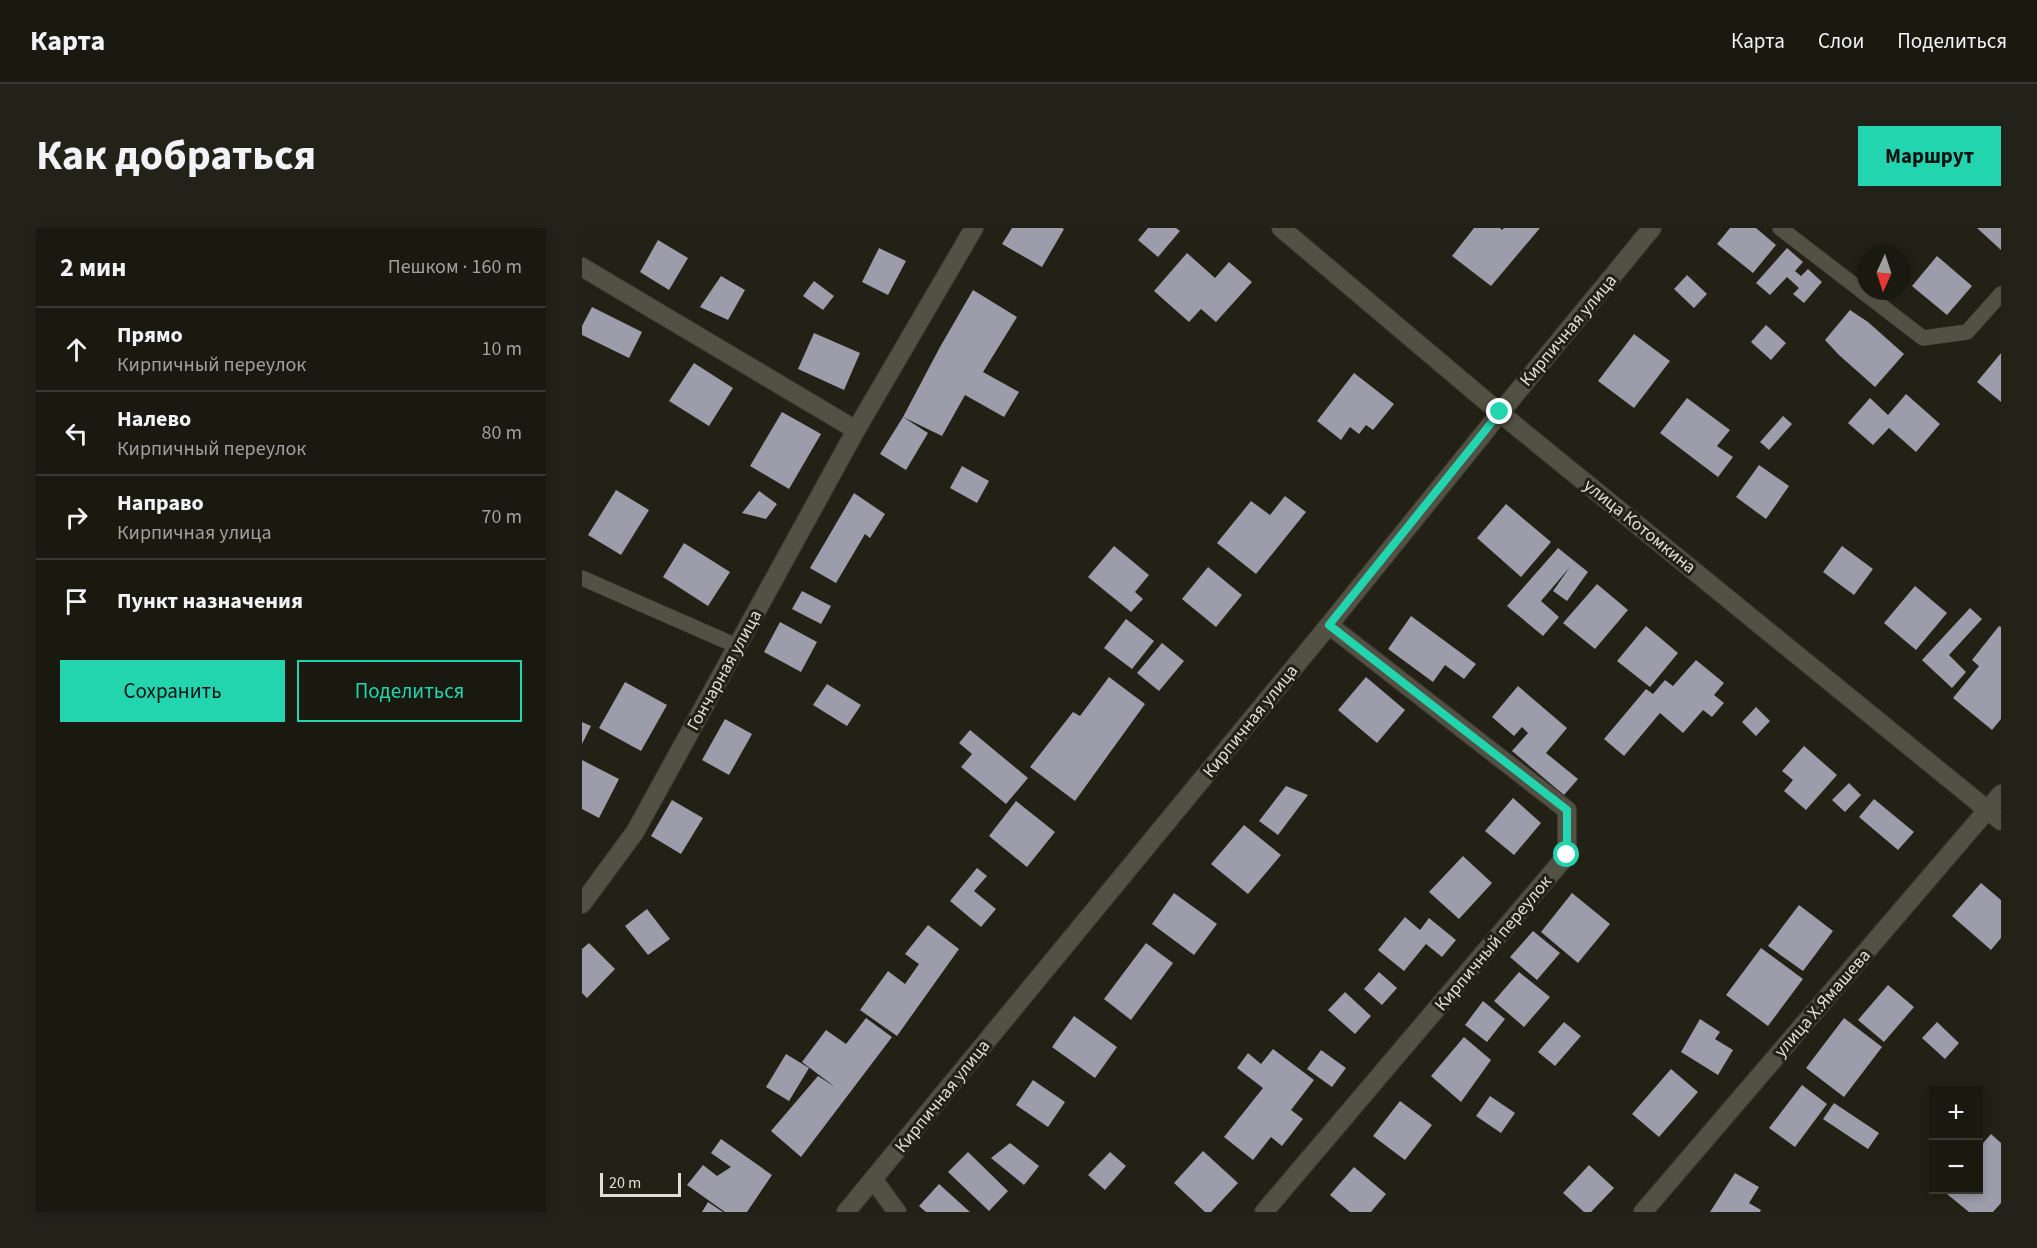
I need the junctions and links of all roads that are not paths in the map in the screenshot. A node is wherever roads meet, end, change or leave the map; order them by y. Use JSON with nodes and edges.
{"nodes":[{"id":1,"x":974,"y":228,"type":"edge"},
{"id":2,"x":1281,"y":228,"type":"edge"},
{"id":3,"x":1652,"y":228,"type":"edge"},
{"id":4,"x":1780,"y":228,"type":"edge"},
{"id":5,"x":582,"y":267,"type":"edge"},
{"id":6,"x":2001,"y":294,"type":"edge"},
{"id":7,"x":1500,"y":412,"type":"junction"},
{"id":8,"x":856,"y":430,"type":"junction"},
{"id":9,"x":582,"y":578,"type":"edge"},
{"id":10,"x":1329,"y":625,"type":"junction"},
{"id":11,"x":737,"y":646,"type":"junction"},
{"id":12,"x":2001,"y":794,"type":"edge"},
{"id":13,"x":1994,"y":815,"type":"edge"},
{"id":14,"x":582,"y":904,"type":"edge"},
{"id":15,"x":873,"y":1179,"type":"junction"},
{"id":16,"x":846,"y":1212,"type":"edge"},
{"id":17,"x":897,"y":1212,"type":"edge"},
{"id":18,"x":1264,"y":1212,"type":"edge"},
{"id":19,"x":1643,"y":1212,"type":"edge"}],
"edges":[{"from":1,"to":8,"type":"street","name":"Гончарная улица"},
{"from":2,"to":7,"type":"street","name":"улица Котомкина"},
{"from":3,"to":7,"type":"street","name":"Кирпичная улица"},
{"from":4,"to":6,"type":"lane"},
{"from":5,"to":8,"type":"street"},
{"from":7,"to":10,"type":"street","name":"Кирпичная улица"},
{"from":7,"to":13,"type":"street","name":"улица Котомкина"},
{"from":8,"to":11,"type":"street","name":"Гончарная улица"},
{"from":9,"to":11,"type":"lane"},
{"from":10,"to":15,"type":"street","name":"Кирпичная улица"},
{"from":10,"to":18,"type":"street","name":"Кирпичный переулок"},
{"from":11,"to":14,"type":"street","name":"Гончарная улица"},
{"from":12,"to":13,"type":"street","name":"улица Х.Ямашева"},
{"from":13,"to":19,"type":"street","name":"улица Х.Ямашева"},
{"from":15,"to":16,"type":"street","name":"Кирпичная улица"},
{"from":15,"to":17,"type":"street"}]}
